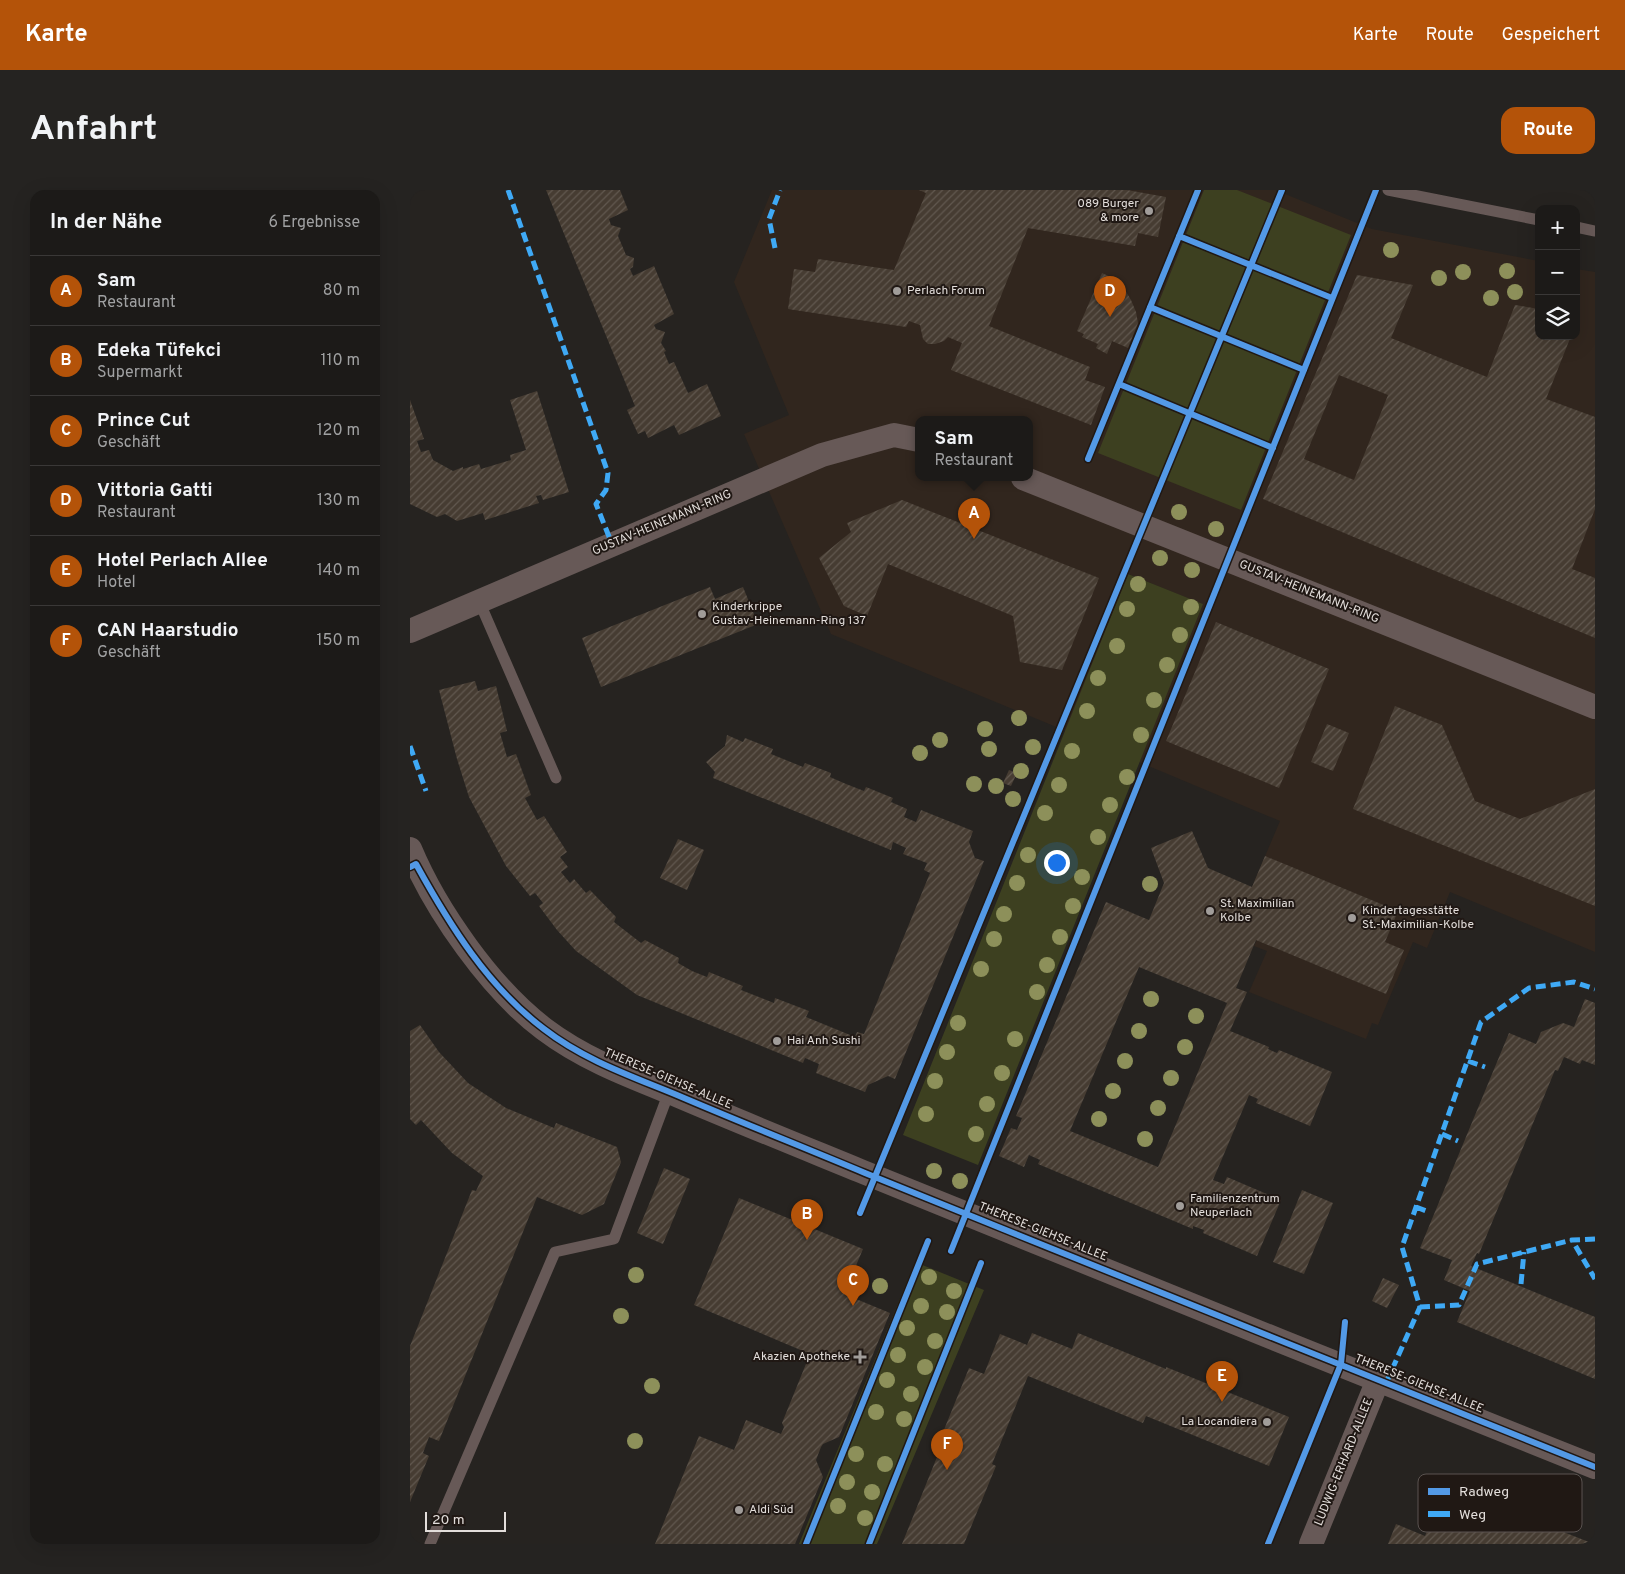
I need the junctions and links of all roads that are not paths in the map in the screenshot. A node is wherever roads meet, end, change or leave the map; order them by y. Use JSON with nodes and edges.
{"nodes":[{"id":1,"x":1388,"y":190,"type":"edge"},
{"id":2,"x":1535,"y":219,"type":"edge"},
{"id":3,"x":1580,"y":228,"type":"edge"},
{"id":4,"x":1595,"y":231,"type":"edge"},
{"id":5,"x":915,"y":439,"type":"edge"},
{"id":6,"x":1030,"y":481,"type":"edge"},
{"id":7,"x":479,"y":601,"type":"junction"},
{"id":8,"x":410,"y":631,"type":"edge"},
{"id":9,"x":1595,"y":707,"type":"edge"},
{"id":10,"x":556,"y":778,"type":"dead end"},
{"id":11,"x":412,"y":860,"type":"edge"},
{"id":12,"x":670,"y":1092,"type":"junction"},
{"id":13,"x":1378,"y":1380,"type":"junction"},
{"id":14,"x":1595,"y":1467,"type":"edge"},
{"id":15,"x":430,"y":1544,"type":"edge"},
{"id":16,"x":1311,"y":1544,"type":"edge"}],
"edges":[{"from":1,"to":2,"type":"lane"},
{"from":3,"to":4,"type":"lane"},
{"from":5,"to":7,"type":"street","name":"GUSTAV-HEINEMANN-RING"},
{"from":6,"to":9,"type":"street","name":"GUSTAV-HEINEMANN-RING"},
{"from":7,"to":8,"type":"street","name":"GUSTAV-HEINEMANN-RING"},
{"from":7,"to":10,"type":"lane"},
{"from":11,"to":12,"type":"street","name":"THERESE-GIEHSE-ALLEE"},
{"from":12,"to":13,"type":"street","name":"THERESE-GIEHSE-ALLEE"},
{"from":12,"to":15,"type":"lane"},
{"from":13,"to":14,"type":"street","name":"THERESE-GIEHSE-ALLEE"},
{"from":13,"to":16,"type":"street","name":"LUDWIG-ERHARD-ALLEE"}]}
